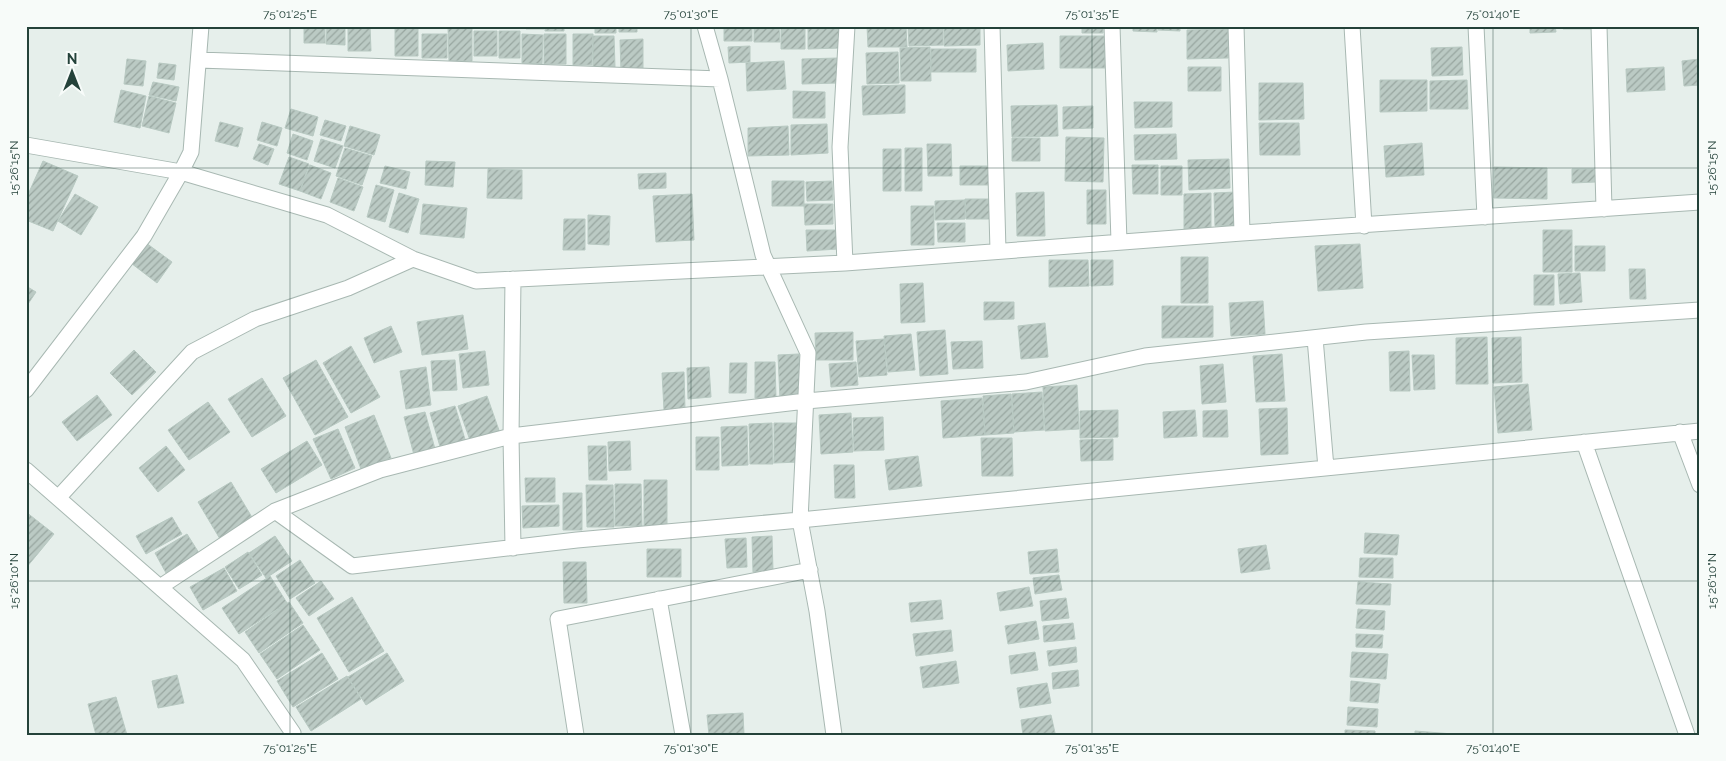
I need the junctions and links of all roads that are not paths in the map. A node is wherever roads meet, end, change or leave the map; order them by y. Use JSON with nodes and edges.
{"nodes":[{"id":1,"x":201,"y":26,"type":"edge"},
{"id":2,"x":705,"y":26,"type":"edge"},
{"id":3,"x":848,"y":26,"type":"edge"},
{"id":4,"x":992,"y":26,"type":"edge"},
{"id":5,"x":1112,"y":26,"type":"edge"},
{"id":6,"x":1236,"y":26,"type":"edge"},
{"id":7,"x":1352,"y":26,"type":"edge"},
{"id":8,"x":1476,"y":26,"type":"edge"},
{"id":9,"x":1599,"y":26,"type":"edge"},
{"id":10,"x":199,"y":60,"type":"junction"},
{"id":11,"x":720,"y":79,"type":"junction"},
{"id":12,"x":26,"y":145,"type":"edge"},
{"id":13,"x":181,"y":172,"type":"junction"},
{"id":14,"x":1700,"y":202,"type":"edge"},
{"id":15,"x":1604,"y":209,"type":"junction"},
{"id":16,"x":1485,"y":217,"type":"junction"},
{"id":17,"x":1364,"y":226,"type":"junction"},
{"id":18,"x":1242,"y":233,"type":"junction"},
{"id":19,"x":1119,"y":242,"type":"junction"},
{"id":20,"x":998,"y":251,"type":"junction"},
{"id":21,"x":413,"y":259,"type":"junction"},
{"id":22,"x":845,"y":264,"type":"junction"},
{"id":23,"x":768,"y":268,"type":"junction"},
{"id":24,"x":513,"y":279,"type":"junction"},
{"id":25,"x":1700,"y":310,"type":"edge"},
{"id":26,"x":1315,"y":338,"type":"junction"},
{"id":27,"x":26,"y":390,"type":"edge"},
{"id":28,"x":806,"y":401,"type":"junction"},
{"id":29,"x":1700,"y":431,"type":"edge"},
{"id":30,"x":1680,"y":432,"type":"junction"},
{"id":31,"x":511,"y":436,"type":"junction"},
{"id":32,"x":1584,"y":442,"type":"junction"},
{"id":33,"x":1326,"y":468,"type":"junction"},
{"id":34,"x":26,"y":470,"type":"edge"},
{"id":35,"x":1700,"y":485,"type":"edge"},
{"id":36,"x":58,"y":498,"type":"junction"},
{"id":37,"x":275,"y":511,"type":"junction"},
{"id":38,"x":800,"y":520,"type":"junction"},
{"id":39,"x":513,"y":548,"type":"junction"},
{"id":40,"x":810,"y":570,"type":"junction"},
{"id":41,"x":160,"y":587,"type":"junction"},
{"id":42,"x":659,"y":599,"type":"junction"},
{"id":43,"x":293,"y":733,"type":"dead end"},
{"id":44,"x":576,"y":735,"type":"edge"},
{"id":45,"x":683,"y":735,"type":"edge"},
{"id":46,"x":834,"y":735,"type":"edge"},
{"id":47,"x":1688,"y":735,"type":"edge"}],
"edges":[{"from":1,"to":10,"type":"street"},
{"from":2,"to":11,"type":"street"},
{"from":3,"to":22,"type":"street"},
{"from":4,"to":20,"type":"street"},
{"from":5,"to":19,"type":"street"},
{"from":6,"to":18,"type":"street"},
{"from":7,"to":17,"type":"street"},
{"from":8,"to":16,"type":"street"},
{"from":9,"to":15,"type":"street"},
{"from":10,"to":11,"type":"street"},
{"from":10,"to":13,"type":"street"},
{"from":11,"to":23,"type":"street"},
{"from":12,"to":13,"type":"street"},
{"from":13,"to":21,"type":"street"},
{"from":13,"to":27,"type":"street"},
{"from":14,"to":15,"type":"street"},
{"from":15,"to":16,"type":"street"},
{"from":16,"to":17,"type":"street"},
{"from":17,"to":18,"type":"street"},
{"from":18,"to":19,"type":"street"},
{"from":19,"to":20,"type":"street"},
{"from":20,"to":22,"type":"street"},
{"from":21,"to":24,"type":"street"},
{"from":21,"to":36,"type":"street"},
{"from":22,"to":23,"type":"street"},
{"from":23,"to":24,"type":"street"},
{"from":23,"to":28,"type":"street"},
{"from":24,"to":31,"type":"street"},
{"from":25,"to":26,"type":"street"},
{"from":26,"to":28,"type":"street"},
{"from":26,"to":33,"type":"street"},
{"from":28,"to":31,"type":"street"},
{"from":28,"to":38,"type":"street"},
{"from":29,"to":30,"type":"street"},
{"from":30,"to":32,"type":"street"},
{"from":30,"to":35,"type":"street"},
{"from":31,"to":37,"type":"street"},
{"from":31,"to":39,"type":"street"},
{"from":32,"to":33,"type":"street"},
{"from":32,"to":47,"type":"street"},
{"from":33,"to":38,"type":"street"},
{"from":34,"to":36,"type":"street"},
{"from":36,"to":41,"type":"street"},
{"from":37,"to":39,"type":"street"},
{"from":37,"to":41,"type":"street"},
{"from":38,"to":39,"type":"street"},
{"from":38,"to":40,"type":"street"},
{"from":40,"to":42,"type":"street"},
{"from":40,"to":46,"type":"street"},
{"from":41,"to":43,"type":"street"},
{"from":42,"to":44,"type":"street"},
{"from":42,"to":45,"type":"street"}]}
